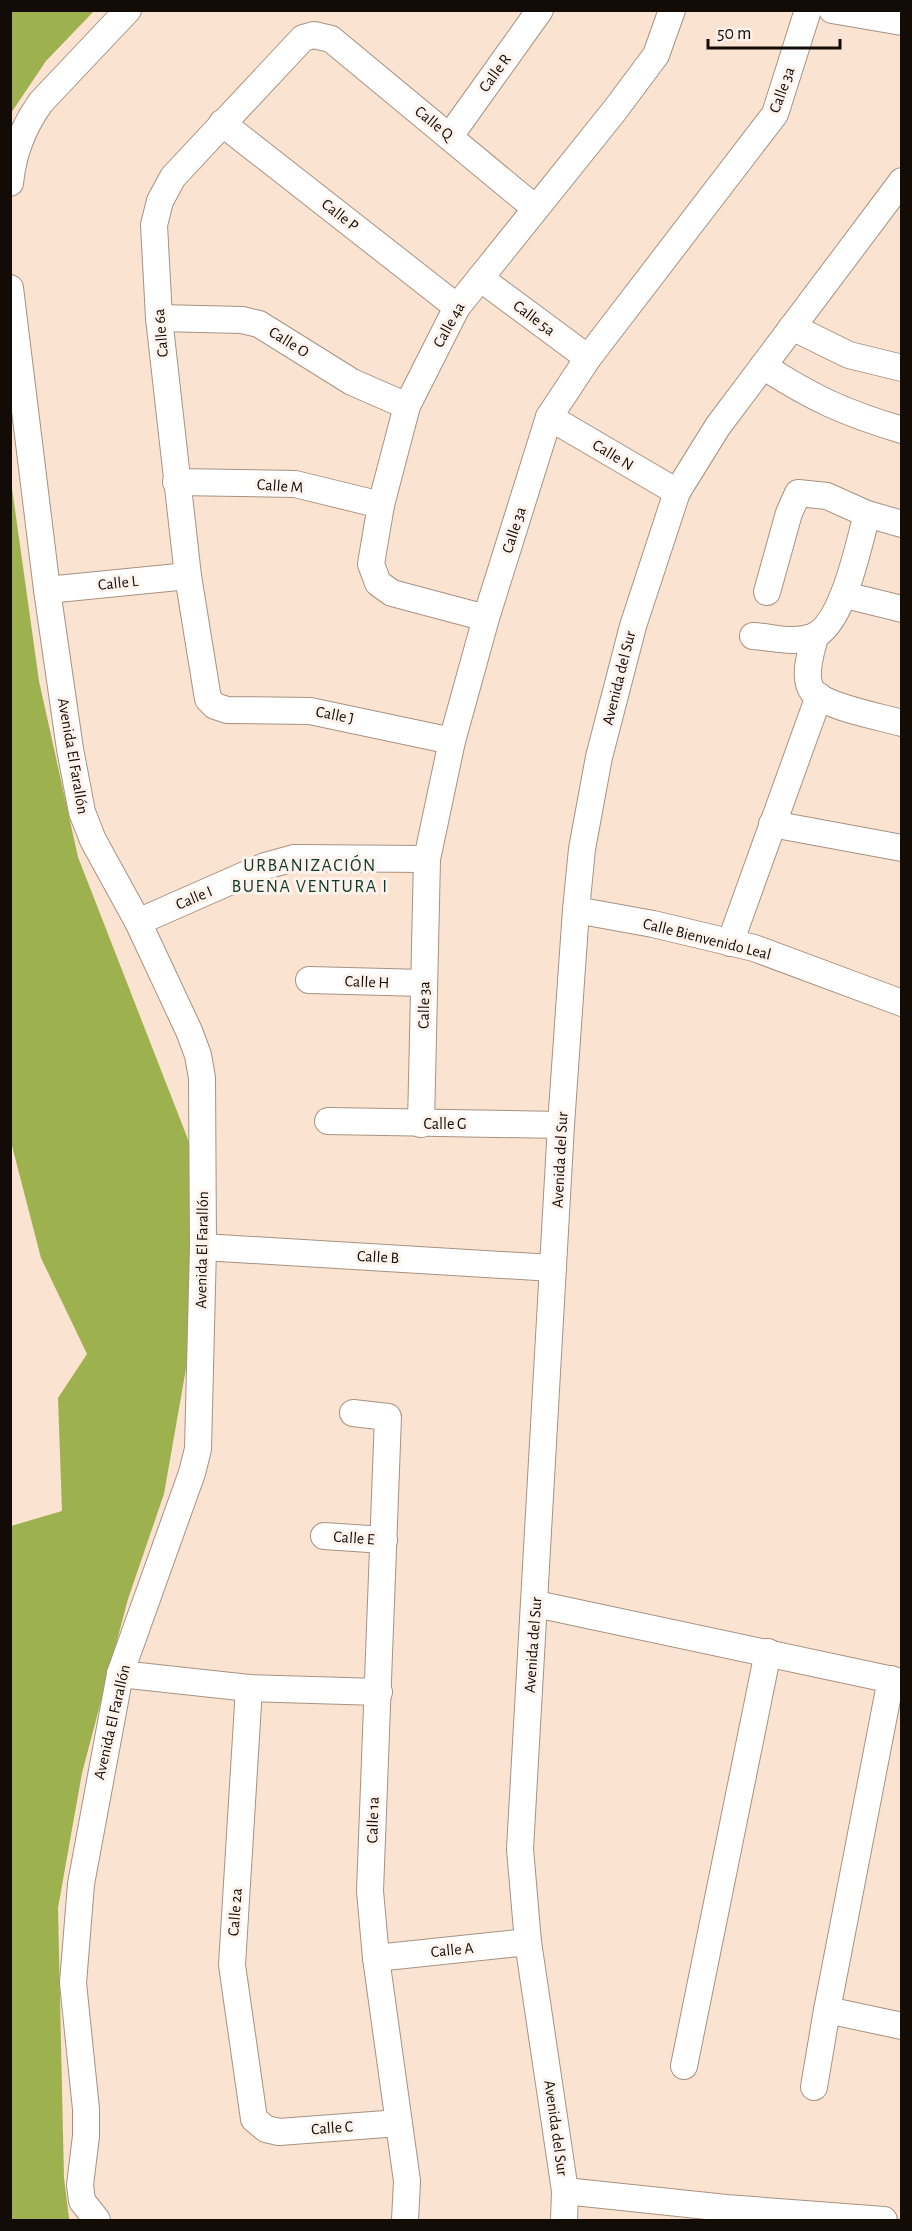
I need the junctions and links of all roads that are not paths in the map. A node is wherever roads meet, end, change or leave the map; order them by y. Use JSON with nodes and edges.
{"nodes":[{"id":1,"x":128,"y":10,"type":"edge"},
{"id":2,"x":540,"y":10,"type":"edge"},
{"id":3,"x":672,"y":10,"type":"edge"},
{"id":4,"x":808,"y":10,"type":"edge"},
{"id":5,"x":832,"y":10,"type":"edge"},
{"id":6,"x":902,"y":22,"type":"edge"},
{"id":7,"x":331,"y":39,"type":"joint"},
{"id":8,"x":222,"y":123,"type":"junction"},
{"id":9,"x":450,"y":136,"type":"junction"},
{"id":10,"x":10,"y":183,"type":"edge"},
{"id":11,"x":900,"y":189,"type":"edge"},
{"id":12,"x":535,"y":208,"type":"junction"},
{"id":13,"x":480,"y":278,"type":"junction"},
{"id":14,"x":10,"y":288,"type":"edge"},
{"id":15,"x":457,"y":307,"type":"junction"},
{"id":16,"x":159,"y":318,"type":"junction"},
{"id":17,"x":792,"y":327,"type":"junction"},
{"id":18,"x":588,"y":358,"type":"junction"},
{"id":19,"x":763,"y":366,"type":"junction"},
{"id":20,"x":902,"y":368,"type":"edge"},
{"id":21,"x":407,"y":406,"type":"junction"},
{"id":22,"x":549,"y":417,"type":"junction"},
{"id":23,"x":902,"y":430,"type":"edge"},
{"id":24,"x":176,"y":482,"type":"junction"},
{"id":25,"x":677,"y":492,"type":"junction"},
{"id":26,"x":381,"y":505,"type":"junction"},
{"id":27,"x":867,"y":514,"type":"junction"},
{"id":28,"x":902,"y":524,"type":"edge"},
{"id":29,"x":188,"y":576,"type":"junction"},
{"id":30,"x":47,"y":590,"type":"junction"},
{"id":31,"x":767,"y":592,"type":"dead end"},
{"id":32,"x":845,"y":595,"type":"junction"},
{"id":33,"x":902,"y":609,"type":"edge"},
{"id":34,"x":486,"y":618,"type":"junction"},
{"id":35,"x":753,"y":636,"type":"dead end"},
{"id":36,"x":815,"y":637,"type":"junction"},
{"id":37,"x":819,"y":696,"type":"junction"},
{"id":38,"x":215,"y":706,"type":"joint"},
{"id":39,"x":902,"y":723,"type":"edge"},
{"id":40,"x":452,"y":741,"type":"junction"},
{"id":41,"x":772,"y":824,"type":"junction"},
{"id":42,"x":902,"y":848,"type":"edge"},
{"id":43,"x":427,"y":859,"type":"junction"},
{"id":44,"x":576,"y":910,"type":"junction"},
{"id":45,"x":138,"y":922,"type":"junction"},
{"id":46,"x":730,"y":943,"type":"junction"},
{"id":47,"x":309,"y":980,"type":"dead end"},
{"id":48,"x":424,"y":983,"type":"junction"},
{"id":49,"x":902,"y":1003,"type":"edge"},
{"id":50,"x":328,"y":1121,"type":"dead end"},
{"id":51,"x":421,"y":1124,"type":"junction"},
{"id":52,"x":561,"y":1125,"type":"junction"},
{"id":53,"x":203,"y":1247,"type":"junction"},
{"id":54,"x":553,"y":1268,"type":"junction"},
{"id":55,"x":352,"y":1413,"type":"dead end"},
{"id":56,"x":324,"y":1536,"type":"dead end"},
{"id":57,"x":384,"y":1540,"type":"junction"},
{"id":58,"x":536,"y":1604,"type":"junction"},
{"id":59,"x":768,"y":1652,"type":"junction"},
{"id":60,"x":120,"y":1674,"type":"junction"},
{"id":61,"x":896,"y":1680,"type":"edge"},
{"id":62,"x":249,"y":1688,"type":"junction"},
{"id":63,"x":379,"y":1692,"type":"junction"},
{"id":64,"x":528,"y":1942,"type":"junction"},
{"id":65,"x":376,"y":1958,"type":"junction"},
{"id":66,"x":827,"y":2010,"type":"junction"},
{"id":67,"x":902,"y":2026,"type":"edge"},
{"id":68,"x":684,"y":2066,"type":"dead end"},
{"id":69,"x":814,"y":2087,"type":"dead end"},
{"id":70,"x":399,"y":2123,"type":"junction"},
{"id":71,"x":266,"y":2129,"type":"joint"},
{"id":72,"x":565,"y":2191,"type":"junction"},
{"id":73,"x":97,"y":2220,"type":"edge"},
{"id":74,"x":405,"y":2220,"type":"edge"},
{"id":75,"x":564,"y":2220,"type":"edge"},
{"id":76,"x":884,"y":2220,"type":"edge"}],
"edges":[{"from":1,"to":10,"type":"street"},
{"from":2,"to":9,"type":"street","name":"Calle R"},
{"from":3,"to":12,"type":"street","name":"Calle 4a"},
{"from":4,"to":18,"type":"street","name":"Calle 3a"},
{"from":5,"to":6,"type":"street"},
{"from":7,"to":8,"type":"street","name":"Calle 6a"},
{"from":7,"to":9,"type":"street","name":"Calle Q"},
{"from":8,"to":15,"type":"street","name":"Calle P"},
{"from":8,"to":16,"type":"street","name":"Calle 6a"},
{"from":9,"to":12,"type":"street","name":"Calle Q"},
{"from":11,"to":17,"type":"street","name":"Avenida del Sur"},
{"from":12,"to":13,"type":"street","name":"Calle 4a"},
{"from":13,"to":15,"type":"street","name":"Calle 4a"},
{"from":13,"to":18,"type":"street","name":"Calle 5a"},
{"from":14,"to":30,"type":"street","name":"Avenida El Farallón"},
{"from":15,"to":21,"type":"street","name":"Calle 4a"},
{"from":16,"to":21,"type":"street","name":"Calle O"},
{"from":16,"to":24,"type":"street","name":"Calle 6a"},
{"from":17,"to":19,"type":"street","name":"Avenida del Sur"},
{"from":17,"to":20,"type":"street"},
{"from":18,"to":22,"type":"street","name":"Calle 3a"},
{"from":19,"to":23,"type":"street"},
{"from":19,"to":25,"type":"street","name":"Avenida del Sur"},
{"from":21,"to":26,"type":"street","name":"Calle 4a"},
{"from":22,"to":25,"type":"street","name":"Calle N"},
{"from":22,"to":34,"type":"street","name":"Calle 3a"},
{"from":24,"to":26,"type":"street","name":"Calle M"},
{"from":24,"to":29,"type":"street","name":"Calle 6a"},
{"from":25,"to":44,"type":"street","name":"Avenida del Sur"},
{"from":26,"to":34,"type":"street","name":"Calle 4a"},
{"from":27,"to":28,"type":"street"},
{"from":27,"to":31,"type":"street"},
{"from":27,"to":32,"type":"street"},
{"from":29,"to":30,"type":"street","name":"Calle L"},
{"from":29,"to":38,"type":"street","name":"Calle 6a"},
{"from":30,"to":45,"type":"street","name":"Avenida El Farallón"},
{"from":32,"to":33,"type":"street"},
{"from":32,"to":36,"type":"street"},
{"from":34,"to":40,"type":"street","name":"Calle 3a"},
{"from":35,"to":36,"type":"street"},
{"from":36,"to":37,"type":"street"},
{"from":37,"to":39,"type":"street"},
{"from":37,"to":41,"type":"street"},
{"from":38,"to":40,"type":"street","name":"Calle J"},
{"from":40,"to":43,"type":"street","name":"Calle 3a"},
{"from":41,"to":42,"type":"street"},
{"from":41,"to":46,"type":"street"},
{"from":43,"to":45,"type":"street","name":"Calle I"},
{"from":43,"to":48,"type":"street","name":"Calle 3a"},
{"from":44,"to":46,"type":"street","name":"Calle Bienvenido Leal"},
{"from":44,"to":52,"type":"street","name":"Avenida del Sur"},
{"from":45,"to":53,"type":"street","name":"Avenida El Farallón"},
{"from":46,"to":49,"type":"street","name":"Calle Bienvenido Leal"},
{"from":47,"to":48,"type":"street","name":"Calle H"},
{"from":48,"to":51,"type":"street","name":"Calle 3a"},
{"from":50,"to":51,"type":"street","name":"Calle G"},
{"from":51,"to":52,"type":"street","name":"Calle G"},
{"from":52,"to":54,"type":"street","name":"Avenida del Sur"},
{"from":53,"to":54,"type":"street","name":"Calle B"},
{"from":53,"to":60,"type":"street","name":"Avenida El Farallón"},
{"from":54,"to":58,"type":"street","name":"Avenida del Sur"},
{"from":55,"to":57,"type":"street","name":"Calle 1a"},
{"from":56,"to":57,"type":"street","name":"Calle E"},
{"from":57,"to":63,"type":"street","name":"Calle 1a"},
{"from":58,"to":59,"type":"street"},
{"from":58,"to":64,"type":"street","name":"Avenida del Sur"},
{"from":59,"to":61,"type":"street"},
{"from":59,"to":68,"type":"street"},
{"from":60,"to":62,"type":"street"},
{"from":60,"to":73,"type":"street","name":"Avenida El Farallón"},
{"from":61,"to":66,"type":"street"},
{"from":62,"to":63,"type":"street"},
{"from":62,"to":71,"type":"street","name":"Calle 2a"},
{"from":63,"to":65,"type":"street","name":"Calle 1a"},
{"from":64,"to":65,"type":"street","name":"Calle A"},
{"from":64,"to":72,"type":"street","name":"Avenida del Sur"},
{"from":65,"to":70,"type":"street","name":"Calle 1a"},
{"from":66,"to":67,"type":"street"},
{"from":66,"to":69,"type":"street"},
{"from":70,"to":71,"type":"street","name":"Calle C"},
{"from":70,"to":74,"type":"street","name":"Calle 1a"},
{"from":72,"to":75,"type":"street","name":"Avenida del Sur"},
{"from":72,"to":76,"type":"street"}]}
